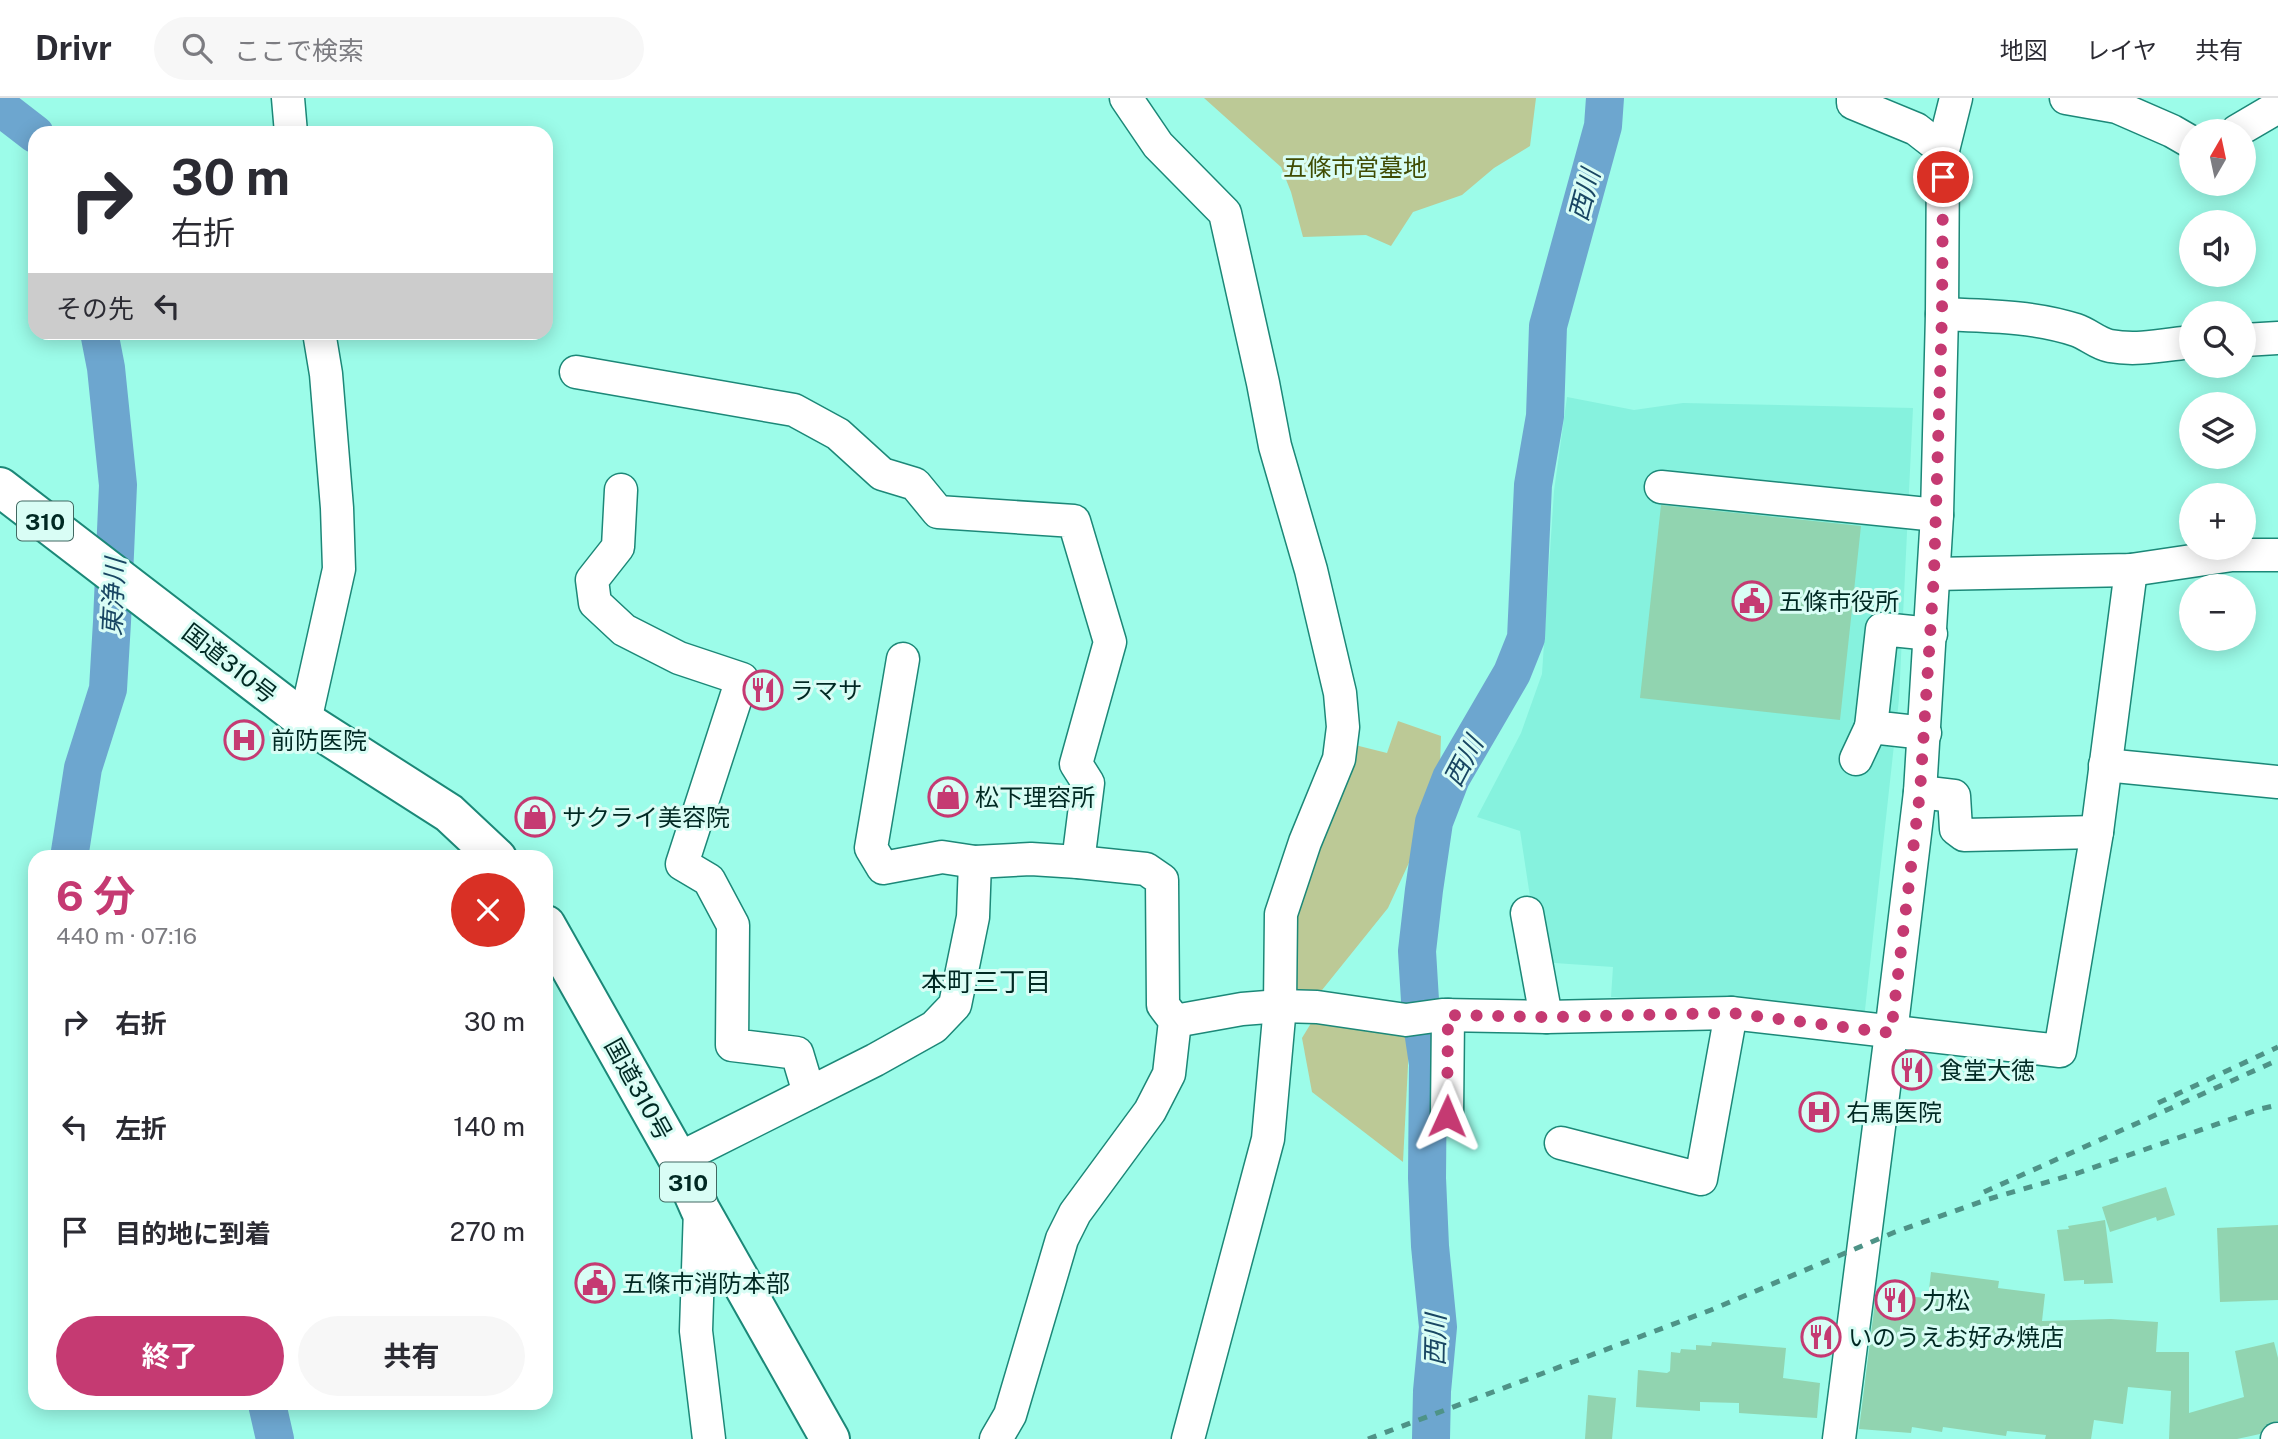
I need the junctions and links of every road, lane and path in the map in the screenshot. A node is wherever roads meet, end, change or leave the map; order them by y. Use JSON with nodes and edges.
{"nodes":[{"id":1,"x":288,"y":98,"type":"edge"},
{"id":2,"x":1126,"y":98,"type":"edge"},
{"id":3,"x":1853,"y":98,"type":"edge"},
{"id":4,"x":1956,"y":98,"type":"edge"},
{"id":5,"x":2066,"y":98,"type":"edge"},
{"id":6,"x":2278,"y":107,"type":"edge"},
{"id":7,"x":2256,"y":120,"type":"edge"},
{"id":8,"x":290,"y":126,"type":"edge"},
{"id":9,"x":2179,"y":135,"type":"edge"},
{"id":10,"x":1943,"y":150,"type":"junction"},
{"id":11,"x":1942,"y":314,"type":"junction"},
{"id":12,"x":2278,"y":338,"type":"edge"},
{"id":13,"x":2256,"y":339,"type":"edge"},
{"id":14,"x":320,"y":340,"type":"edge"},
{"id":15,"x":2179,"y":344,"type":"edge"},
{"id":16,"x":576,"y":372,"type":"dead end"},
{"id":17,"x":0,"y":487,"type":"edge"},
{"id":18,"x":1661,"y":487,"type":"dead end"},
{"id":19,"x":621,"y":490,"type":"dead end"},
{"id":20,"x":1937,"y":515,"type":"junction"},
{"id":21,"x":2278,"y":555,"type":"edge"},
{"id":22,"x":2131,"y":570,"type":"junction"},
{"id":23,"x":1934,"y":574,"type":"junction"},
{"id":24,"x":1931,"y":634,"type":"junction"},
{"id":25,"x":903,"y":659,"type":"dead end"},
{"id":26,"x":305,"y":721,"type":"junction"},
{"id":27,"x":1871,"y":726,"type":"junction"},
{"id":28,"x":1924,"y":733,"type":"junction"},
{"id":29,"x":1856,"y":759,"type":"dead end"},
{"id":30,"x":2105,"y":765,"type":"junction"},
{"id":31,"x":2278,"y":782,"type":"edge"},
{"id":32,"x":1920,"y":792,"type":"junction"},
{"id":33,"x":2097,"y":832,"type":"junction"},
{"id":34,"x":488,"y":850,"type":"edge"},
{"id":35,"x":975,"y":862,"type":"junction"},
{"id":36,"x":1078,"y":862,"type":"junction"},
{"id":37,"x":1527,"y":913,"type":"dead end"},
{"id":38,"x":553,"y":937,"type":"edge"},
{"id":39,"x":1280,"y":1006,"type":"junction"},
{"id":40,"x":1731,"y":1013,"type":"junction"},
{"id":41,"x":1445,"y":1015,"type":"junction"},
{"id":42,"x":1546,"y":1017,"type":"junction"},
{"id":43,"x":1175,"y":1021,"type":"junction"},
{"id":44,"x":1891,"y":1033,"type":"junction"},
{"id":45,"x":809,"y":1093,"type":"junction"},
{"id":46,"x":1447,"y":1116,"type":"dead end"},
{"id":47,"x":1561,"y":1143,"type":"dead end"},
{"id":48,"x":678,"y":1158,"type":"junction"},
{"id":49,"x":700,"y":1209,"type":"junction"},
{"id":50,"x":709,"y":1439,"type":"edge"},
{"id":51,"x":830,"y":1439,"type":"edge"},
{"id":52,"x":996,"y":1439,"type":"edge"},
{"id":53,"x":1188,"y":1439,"type":"edge"},
{"id":54,"x":1839,"y":1439,"type":"edge"}],
"edges":[{"from":1,"to":8,"type":"street"},
{"from":2,"to":39,"type":"street"},
{"from":3,"to":10,"type":"street"},
{"from":4,"to":10,"type":"street"},
{"from":5,"to":9,"type":"street"},
{"from":6,"to":7,"type":"street"},
{"from":10,"to":11,"type":"street"},
{"from":11,"to":15,"type":"street"},
{"from":11,"to":20,"type":"street"},
{"from":12,"to":13,"type":"street"},
{"from":14,"to":26,"type":"street"},
{"from":16,"to":36,"type":"street"},
{"from":17,"to":26,"type":"highway","name":"国道310号","number":"310"},
{"from":18,"to":20,"type":"street"},
{"from":19,"to":45,"type":"street"},
{"from":20,"to":23,"type":"street"},
{"from":21,"to":22,"type":"street"},
{"from":22,"to":23,"type":"street"},
{"from":22,"to":30,"type":"street"},
{"from":23,"to":24,"type":"street"},
{"from":24,"to":27,"type":"street"},
{"from":24,"to":28,"type":"street"},
{"from":25,"to":35,"type":"street"},
{"from":26,"to":34,"type":"highway","name":"国道310号","number":"310"},
{"from":27,"to":28,"type":"street"},
{"from":27,"to":29,"type":"street"},
{"from":28,"to":32,"type":"street"},
{"from":30,"to":31,"type":"street"},
{"from":30,"to":33,"type":"street"},
{"from":32,"to":33,"type":"street"},
{"from":32,"to":44,"type":"street"},
{"from":33,"to":44,"type":"street"},
{"from":35,"to":36,"type":"street"},
{"from":35,"to":45,"type":"street"},
{"from":36,"to":43,"type":"street"},
{"from":37,"to":42,"type":"street"},
{"from":38,"to":48,"type":"highway","name":"国道310号","number":"310"},
{"from":39,"to":41,"type":"street"},
{"from":39,"to":43,"type":"street"},
{"from":39,"to":53,"type":"street"},
{"from":40,"to":42,"type":"street"},
{"from":40,"to":44,"type":"street"},
{"from":40,"to":47,"type":"street"},
{"from":41,"to":42,"type":"street"},
{"from":41,"to":46,"type":"street"},
{"from":43,"to":52,"type":"street"},
{"from":44,"to":54,"type":"street"},
{"from":45,"to":48,"type":"street"},
{"from":48,"to":49,"type":"highway","name":"国道310号","number":"310"},
{"from":49,"to":50,"type":"street"},
{"from":49,"to":51,"type":"highway","name":"国道310号","number":"310"}]}
